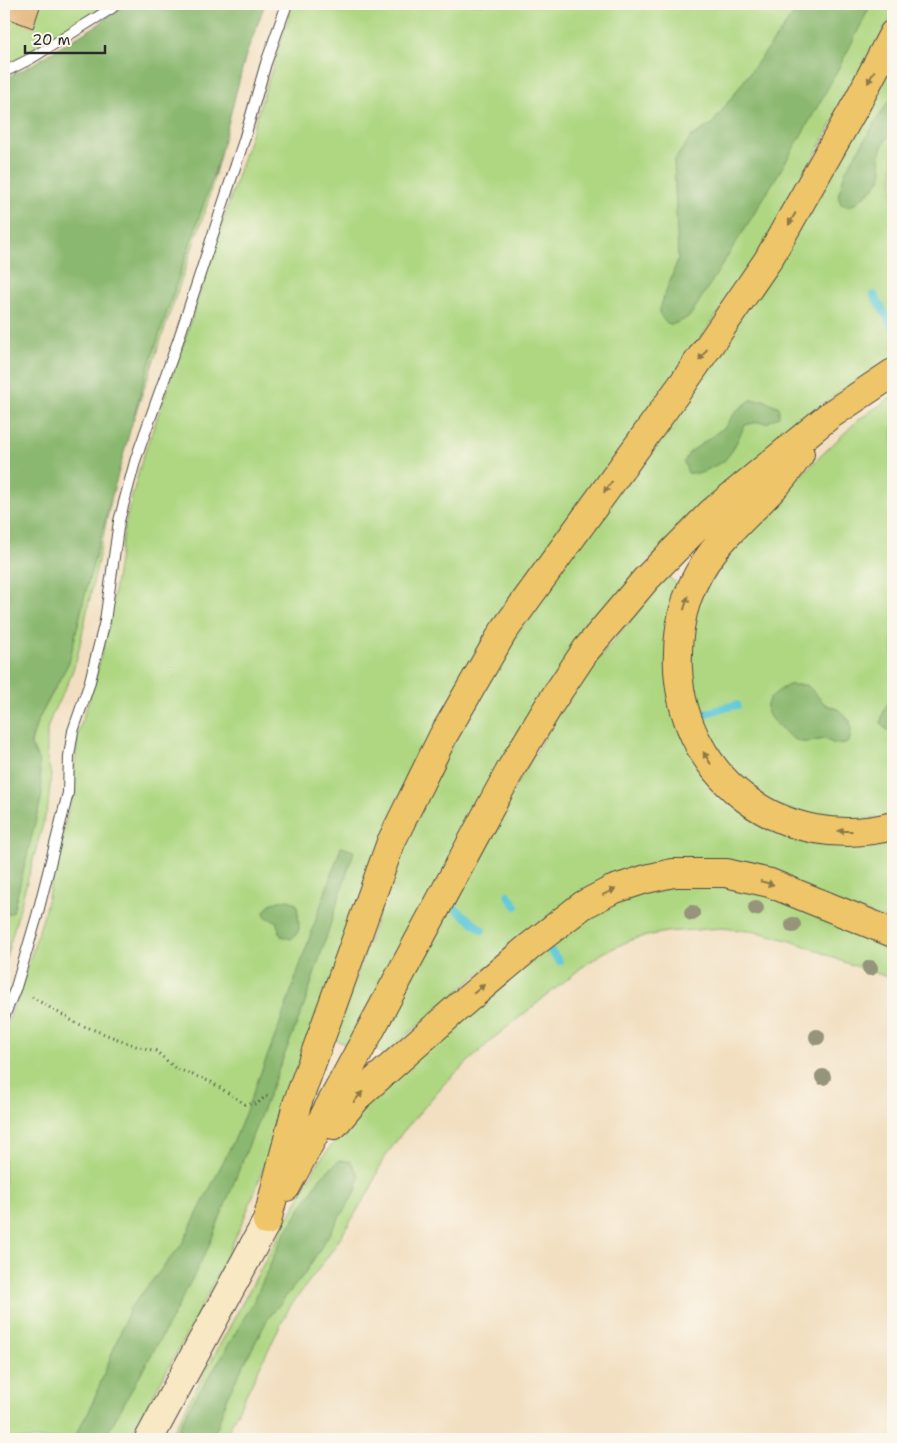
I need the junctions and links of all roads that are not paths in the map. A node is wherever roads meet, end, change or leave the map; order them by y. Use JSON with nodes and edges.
{"nodes":[{"id":1,"x":116,"y":4,"type":"edge"},
{"id":2,"x":287,"y":4,"type":"edge"},
{"id":3,"x":893,"y":34,"type":"edge"},
{"id":4,"x":4,"y":72,"type":"edge"},
{"id":5,"x":893,"y":373,"type":"edge"},
{"id":6,"x":830,"y":415,"type":"junction"},
{"id":7,"x":893,"y":826,"type":"edge"},
{"id":8,"x":893,"y":933,"type":"edge"},
{"id":9,"x":4,"y":1016,"type":"edge"},
{"id":10,"x":267,"y":1221,"type":"junction"},
{"id":11,"x":149,"y":1439,"type":"edge"}],
"edges":[{"from":1,"to":4,"type":"lane"},
{"from":2,"to":9,"type":"lane"},
{"from":3,"to":10,"type":"highway","one_way":true},
{"from":5,"to":6,"type":"highway"},
{"from":7,"to":6,"type":"highway","one_way":true},
{"from":6,"to":10,"type":"highway"},
{"from":10,"to":8,"type":"highway","one_way":true},
{"from":10,"to":11,"type":"main road"}]}
